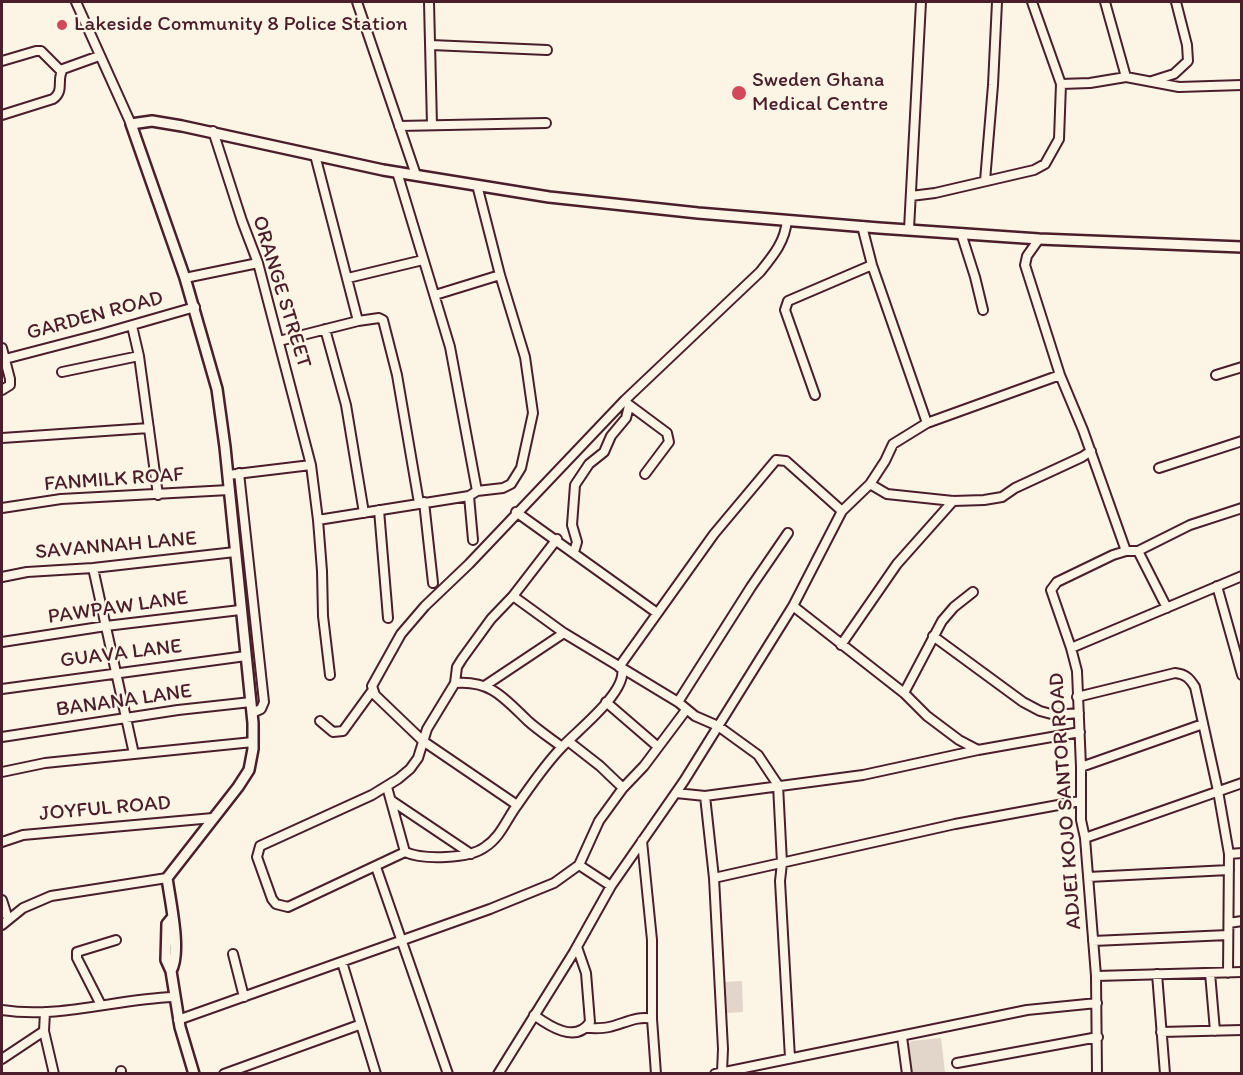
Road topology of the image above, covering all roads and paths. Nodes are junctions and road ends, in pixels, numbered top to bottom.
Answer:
1 (76, 2) edge
2 (357, 2) edge
3 (429, 2) edge
4 (921, 2) edge
5 (997, 2) edge
6 (1032, 2) edge
7 (1105, 2) edge
8 (1176, 2) edge
9 (431, 45) junction
10 (547, 50) dead end
11 (99, 56) junction
12 (2, 61) edge
13 (61, 71) junction
14 (1126, 77) junction
15 (1150, 82) junction
16 (1061, 84) junction
17 (1242, 85) edge
18 (2, 115) edge
19 (546, 123) dead end
20 (131, 124) junction
21 (432, 125) junction
22 (399, 126) junction
23 (213, 131) junction
24 (315, 155) junction
25 (398, 172) junction
26 (417, 175) junction
27 (985, 181) junction
28 (477, 185) junction
29 (911, 196) junction
30 (787, 220) junction
31 (862, 226) junction
32 (909, 229) junction
33 (960, 232) junction
34 (1040, 239) junction
35 (1242, 246) edge
36 (423, 260) junction
37 (258, 263) junction
38 (872, 264) junction
39 (500, 275) junction
40 (185, 278) junction
41 (348, 278) junction
42 (435, 295) junction
43 (195, 307) junction
44 (982, 310) dead end
45 (358, 321) junction
46 (132, 326) junction
47 (325, 329) junction
48 (279, 341) junction
49 (2, 348) edge
50 (139, 356) junction
51 (5, 359) junction
52 (1242, 368) edge
53 (62, 372) dead end
54 (1060, 375) junction
55 (1216, 375) dead end
56 (2, 390) edge
57 (815, 395) dead end
58 (627, 403) junction
59 (927, 423) junction
60 (149, 428) junction
61 (2, 438) edge
62 (1242, 441) edge
63 (1091, 451) junction
64 (310, 465) junction
65 (1160, 468) dead end
66 (239, 473) junction
67 (645, 474) dead end
68 (228, 475) junction
69 (870, 484) junction
70 (229, 490) junction
71 (477, 491) junction
72 (158, 495) junction
73 (469, 496) junction
74 (953, 501) junction
75 (422, 503) junction
76 (2, 508) edge
77 (1242, 508) edge
78 (379, 510) junction
79 (842, 511) junction
80 (516, 512) junction
81 (364, 513) junction
82 (318, 520) junction
83 (788, 533) dead end
84 (557, 539) junction
85 (473, 540) dead end
86 (1126, 551) junction
87 (1138, 551) junction
88 (235, 552) junction
89 (574, 552) junction
90 (93, 568) junction
91 (1242, 576) edge
92 (2, 577) edge
93 (433, 583) dead end
94 (1217, 586) junction
95 (973, 592) dead end
96 (513, 596) junction
97 (792, 606) junction
98 (1167, 608) junction
99 (240, 610) junction
100 (657, 613) junction
101 (388, 618) dead end
102 (106, 626) junction
103 (564, 633) junction
104 (933, 636) junction
105 (2, 642) edge
106 (841, 645) junction
107 (1071, 648) junction
108 (246, 656) junction
109 (621, 668) junction
110 (117, 674) junction
111 (330, 675) dead end
112 (1242, 675) edge
113 (455, 683) junction
114 (486, 685) junction
115 (2, 689) edge
116 (372, 691) junction
117 (904, 693) junction
118 (1077, 697) junction
119 (606, 702) junction
120 (678, 702) junction
121 (252, 708) junction
122 (686, 710) junction
123 (1079, 713) junction
124 (126, 717) junction
125 (320, 721) dead end
126 (1203, 724) junction
127 (718, 726) junction
128 (1080, 732) junction
129 (2, 737) edge
130 (423, 741) junction
131 (253, 742) junction
132 (565, 744) junction
133 (657, 746) junction
134 (978, 750) junction
135 (134, 754) junction
136 (1081, 767) junction
137 (2, 769) edge
138 (1242, 783) edge
139 (778, 785) junction
140 (387, 787) junction
141 (623, 788) junction
142 (1218, 791) junction
143 (676, 793) junction
144 (705, 796) junction
145 (392, 801) junction
146 (1080, 801) junction
147 (517, 805) junction
148 (213, 818) junction
149 (1085, 838) junction
150 (642, 841) junction
151 (2, 842) edge
152 (405, 852) junction
153 (1242, 853) edge
154 (471, 854) junction
155 (1229, 854) junction
156 (782, 863) junction
157 (579, 865) junction
158 (376, 867) junction
159 (1229, 870) junction
160 (1088, 877) junction
161 (167, 878) junction
162 (714, 878) junction
163 (611, 886) junction
164 (2, 900) edge
165 (1242, 921) edge
166 (5, 922) edge
167 (1229, 923) junction
168 (1228, 935) junction
169 (400, 939) junction
170 (116, 940) dead end
171 (1093, 941) junction
172 (577, 946) junction
173 (233, 954) dead end
174 (342, 962) junction
175 (1242, 972) edge
176 (1210, 973) junction
177 (1228, 973) junction
178 (1157, 974) junction
179 (1096, 976) junction
180 (173, 997) junction
181 (244, 997) junction
182 (1097, 1003) junction
183 (101, 1005) junction
184 (2, 1010) edge
185 (45, 1012) junction
186 (534, 1015) junction
187 (652, 1019) junction
188 (178, 1020) junction
189 (360, 1025) junction
190 (585, 1028) junction
191 (1215, 1030) junction
192 (1242, 1030) edge
193 (44, 1031) junction
194 (1161, 1032) junction
195 (902, 1036) junction
196 (1098, 1037) junction
197 (790, 1058) junction
198 (2, 1059) edge
199 (957, 1064) dead end
200 (718, 1073) edge
201 (54, 1074) edge
202 (194, 1074) edge
203 (224, 1074) edge
204 (376, 1074) edge
205 (448, 1074) edge
206 (498, 1074) edge
207 (656, 1074) edge
208 (908, 1074) edge
209 (1097, 1074) edge
210 (1165, 1074) edge

1 - 11 street
2 - 22 street
3 - 9 street
4 - 29 street
5 - 27 street
6 - 16 street
7 - 14 street
8 - 15 street
9 - 10 street
9 - 21 street
11 - 13 street
11 - 20 street
12 - 13 street
13 - 18 street
14 - 15 street
14 - 16 street
15 - 17 street
16 - 27 street
19 - 21 street
20 - 23 street
20 - 40 street
21 - 22 street
22 - 26 street
23 - 24 street
23 - 37 street, ORANGE STREET
24 - 25 street
24 - 41 street
25 - 26 street
25 - 36 street
26 - 28 street
27 - 29 street
28 - 30 street
28 - 39 street
29 - 32 street
30 - 31 street
30 - 58 street
31 - 32 street
31 - 38 street
32 - 33 street
33 - 34 street
33 - 44 street
34 - 35 street
34 - 54 street
36 - 41 street
36 - 42 street
37 - 40 street
37 - 48 street, ORANGE STREET
38 - 57 street
38 - 59 street
39 - 42 street
39 - 71 street
40 - 43 street
41 - 45 street
42 - 71 street
43 - 46 street, GARDEN ROAD
43 - 68 street
45 - 47 street
45 - 75 street
46 - 50 street
46 - 51 street, GARDEN ROAD
47 - 48 street
47 - 81 street
48 - 64 street, ORANGE STREET
49 - 51 street
50 - 53 street
50 - 60 street
51 - 56 street
52 - 55 street
54 - 59 street
54 - 63 street
58 - 67 street
58 - 80 street
58 - 89 street
59 - 69 street
60 - 61 street
60 - 72 street
62 - 65 street
63 - 74 street
63 - 86 street
64 - 66 street
64 - 82 street, ORANGE STREET
66 - 68 street
66 - 121 street
68 - 70 street
69 - 74 street
69 - 79 street
70 - 72 street, FANMILK ROAF
70 - 88 street
71 - 73 street
72 - 76 street, FANMILK ROAF
73 - 75 street
73 - 85 street
74 - 106 street
75 - 78 street
75 - 93 street
77 - 87 street
78 - 81 street
78 - 101 street
79 - 97 street
79 - 100 street
80 - 84 street
80 - 116 street
81 - 82 street
82 - 111 street, ORANGE STREET
83 - 120 street
84 - 89 street
84 - 96 street
86 - 87 street
86 - 107 street, ADJEI KOJO SANTOR ROAD
87 - 98 street
88 - 90 street, SAVANNAH LANE
88 - 99 street
89 - 100 street
90 - 92 street, SAVANNAH LANE
90 - 102 street
91 - 94 street
94 - 98 street
94 - 112 street
95 - 104 street
96 - 103 street
96 - 113 street
97 - 106 street
97 - 127 street
98 - 107 street
99 - 102 street, PAWPAW LANE
99 - 108 street
100 - 109 street
102 - 105 street, PAWPAW LANE
102 - 110 street
103 - 109 street
103 - 114 street
104 - 117 street
104 - 123 street
106 - 117 street
107 - 118 street, ADJEI KOJO SANTOR ROAD
108 - 110 street, GUAVA LANE
108 - 121 street
109 - 119 street
109 - 120 street
110 - 115 street, GUAVA LANE
110 - 124 street
113 - 114 street
113 - 130 street
114 - 132 street
116 - 125 street
116 - 130 street
117 - 134 street
118 - 123 street, ADJEI KOJO SANTOR ROAD
118 - 126 street
119 - 132 street
119 - 133 street
120 - 122 street
121 - 124 street, BANANA LANE
121 - 131 street
122 - 127 street
122 - 133 street
123 - 128 street, ADJEI KOJO SANTOR ROAD
124 - 129 street, BANANA LANE
124 - 135 street
126 - 136 street
126 - 142 street
127 - 139 street
127 - 143 street
128 - 134 street
128 - 136 street, ADJEI KOJO SANTOR ROAD
130 - 140 street
130 - 147 street
131 - 135 street
131 - 148 street
132 - 141 street
132 - 147 street
133 - 141 street
134 - 139 street
135 - 137 street
136 - 146 street, ADJEI KOJO SANTOR ROAD
138 - 142 street
139 - 144 street
139 - 156 street
140 - 145 street
140 - 158 street
141 - 157 street
142 - 149 street
142 - 155 street
143 - 144 street
143 - 150 street
144 - 162 street
145 - 152 street
145 - 154 street
146 - 149 street, ADJEI KOJO SANTOR ROAD
146 - 156 street
147 - 154 street
148 - 151 street, JOYFUL ROAD
148 - 161 street
149 - 160 street, ADJEI KOJO SANTOR ROAD
150 - 163 street
150 - 187 street
152 - 154 street
152 - 158 street
153 - 155 street
155 - 159 street
156 - 162 street
156 - 197 street
157 - 163 street
157 - 169 street
158 - 169 street
159 - 160 street
159 - 167 street
160 - 171 street, ADJEI KOJO SANTOR ROAD
161 - 166 street
161 - 180 street
162 - 200 street
163 - 172 street
164 - 166 street
165 - 167 street
167 - 168 street
168 - 171 street
168 - 177 street
169 - 174 street
169 - 205 street
170 - 183 street
171 - 179 street, ADJEI KOJO SANTOR ROAD
172 - 186 street
172 - 190 street
173 - 181 street
174 - 181 street
174 - 189 street
175 - 177 street
176 - 177 street
176 - 178 street
176 - 191 street
178 - 179 street
178 - 194 street
179 - 182 street, ADJEI KOJO SANTOR ROAD
180 - 183 street
180 - 188 street
181 - 188 street
182 - 195 street
182 - 196 street, ADJEI KOJO SANTOR ROAD
183 - 185 street
184 - 185 street
185 - 193 street
186 - 190 street
186 - 206 street
187 - 190 street
187 - 207 street
188 - 202 street
189 - 203 street
189 - 204 street
191 - 192 street
191 - 194 street
193 - 198 street
193 - 201 street
194 - 210 street
195 - 197 street
195 - 208 street
196 - 199 street
196 - 209 street, ADJEI KOJO SANTOR ROAD
197 - 200 street

